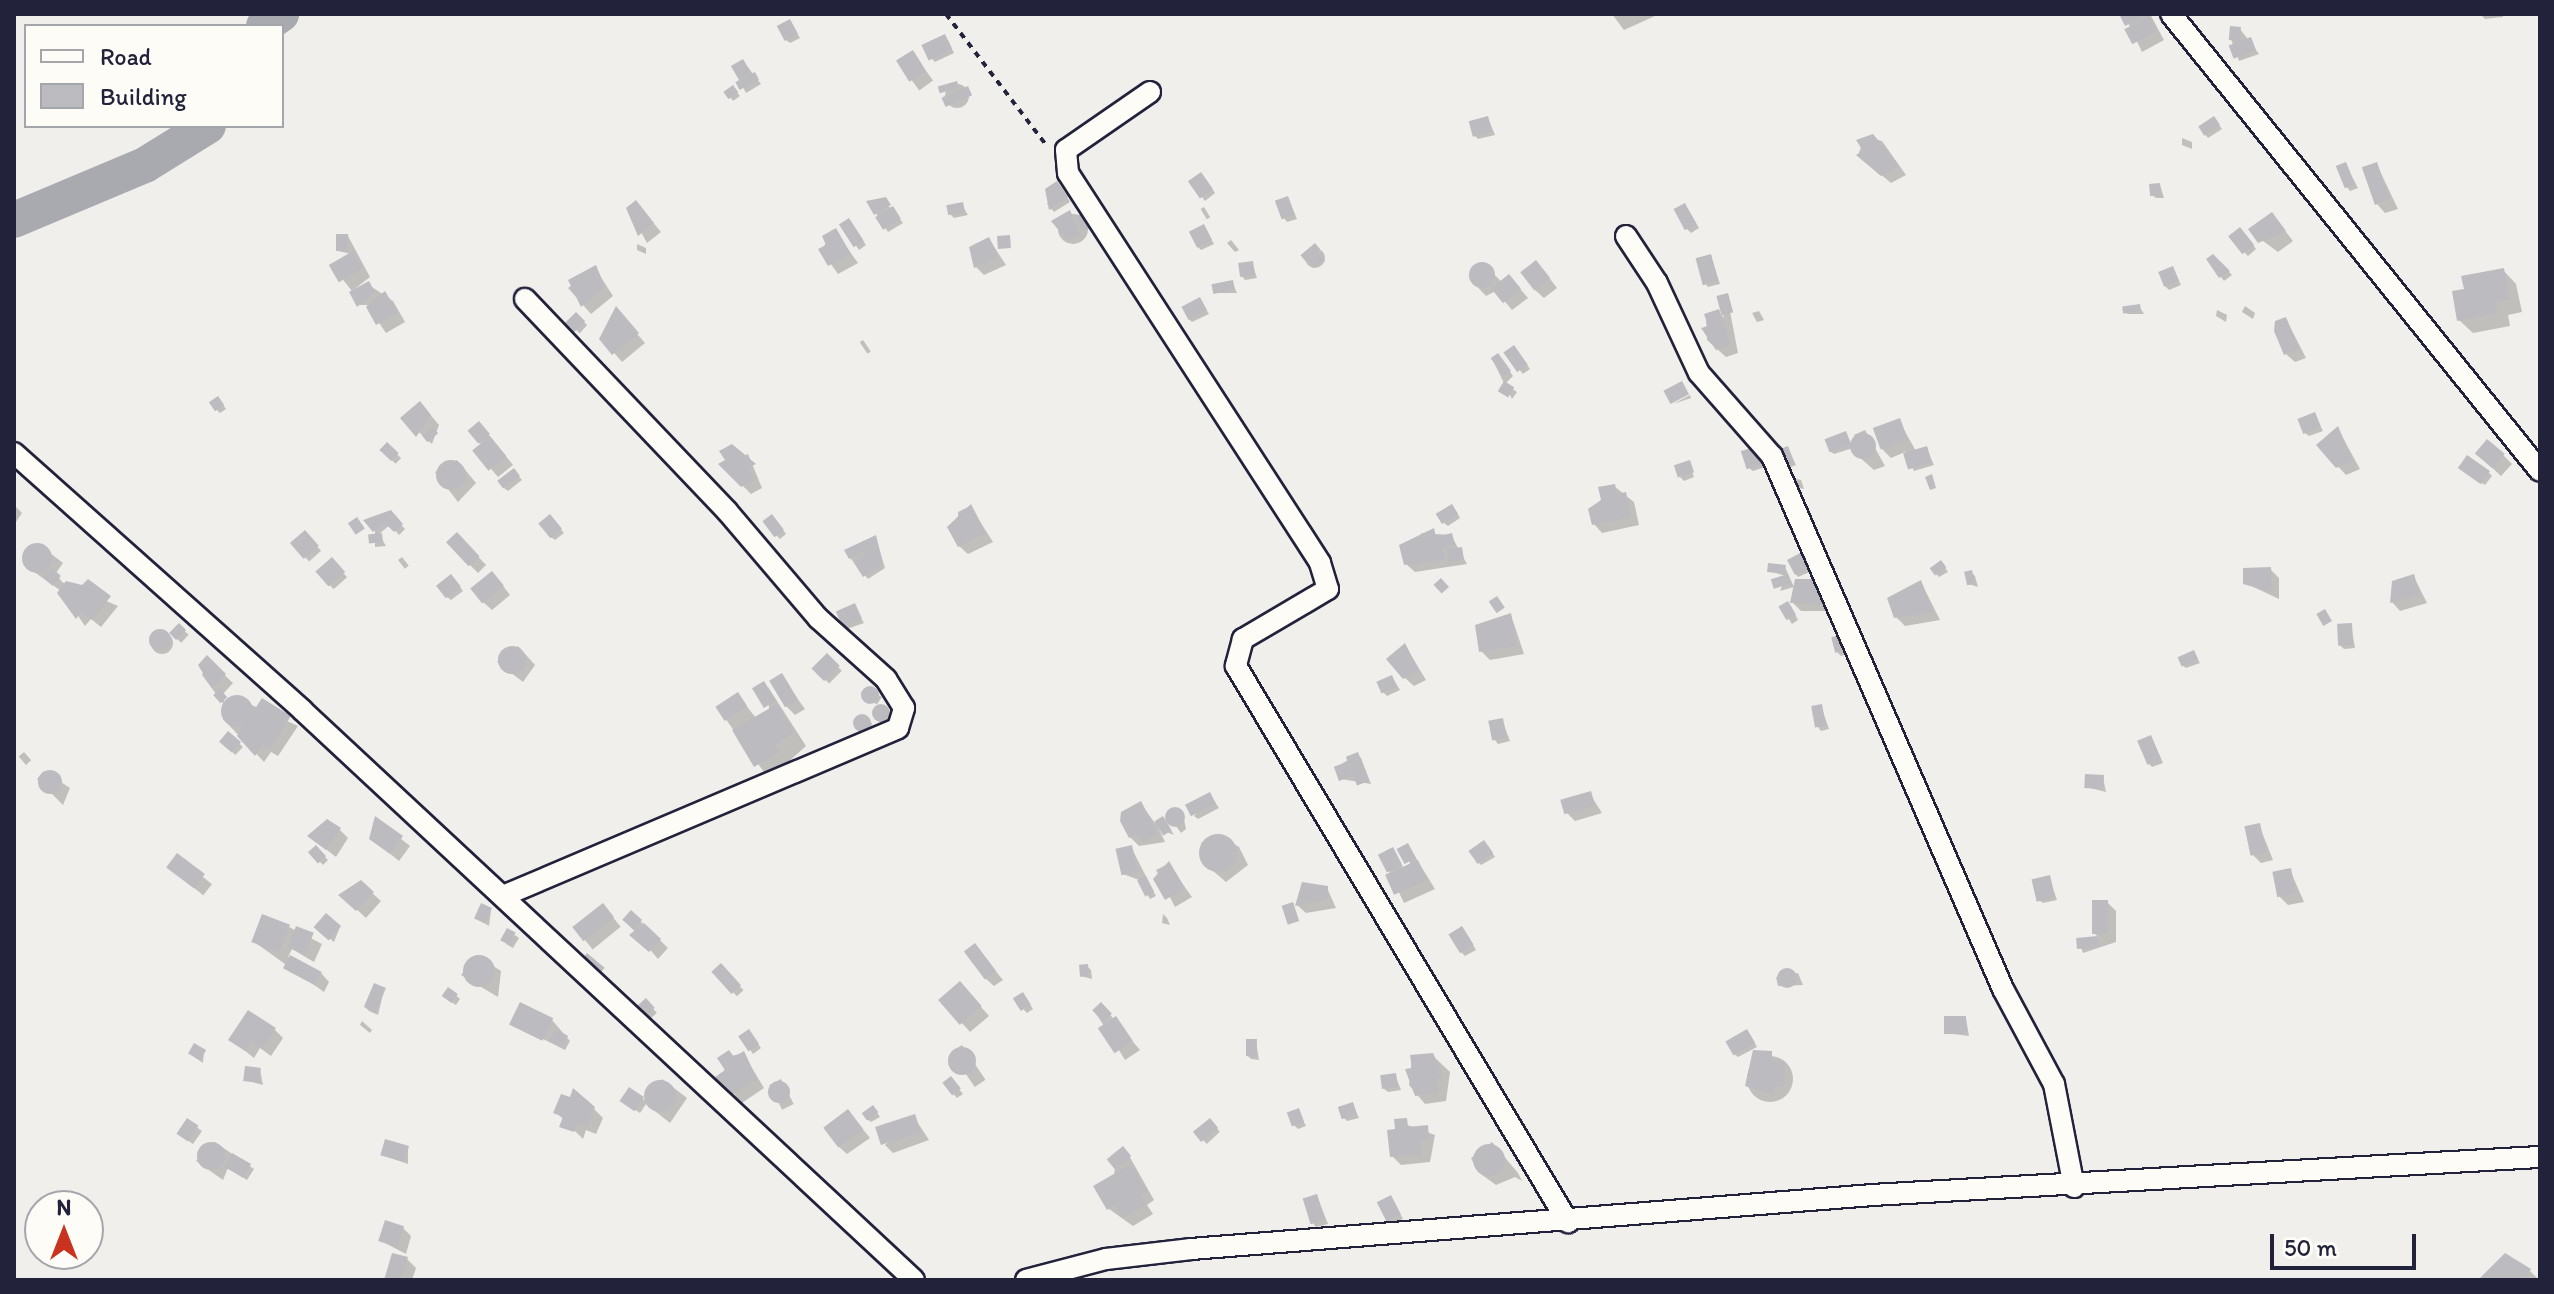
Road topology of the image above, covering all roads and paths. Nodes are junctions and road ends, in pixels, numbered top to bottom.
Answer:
1 (946, 14) edge
2 (2171, 14) edge
3 (1150, 92) dead end
4 (1068, 173) junction
5 (1626, 236) dead end
6 (525, 299) dead end
7 (14, 453) edge
8 (2540, 471) edge
9 (503, 896) junction
10 (2540, 1157) edge
11 (2074, 1187) junction
12 (1568, 1222) junction
13 (914, 1280) edge
14 (1026, 1280) edge

1 - 4 path
2 - 8 street
3 - 4 street
4 - 12 street
5 - 11 street
6 - 9 street
7 - 9 street
9 - 13 street
10 - 11 street
11 - 12 street
12 - 14 street

